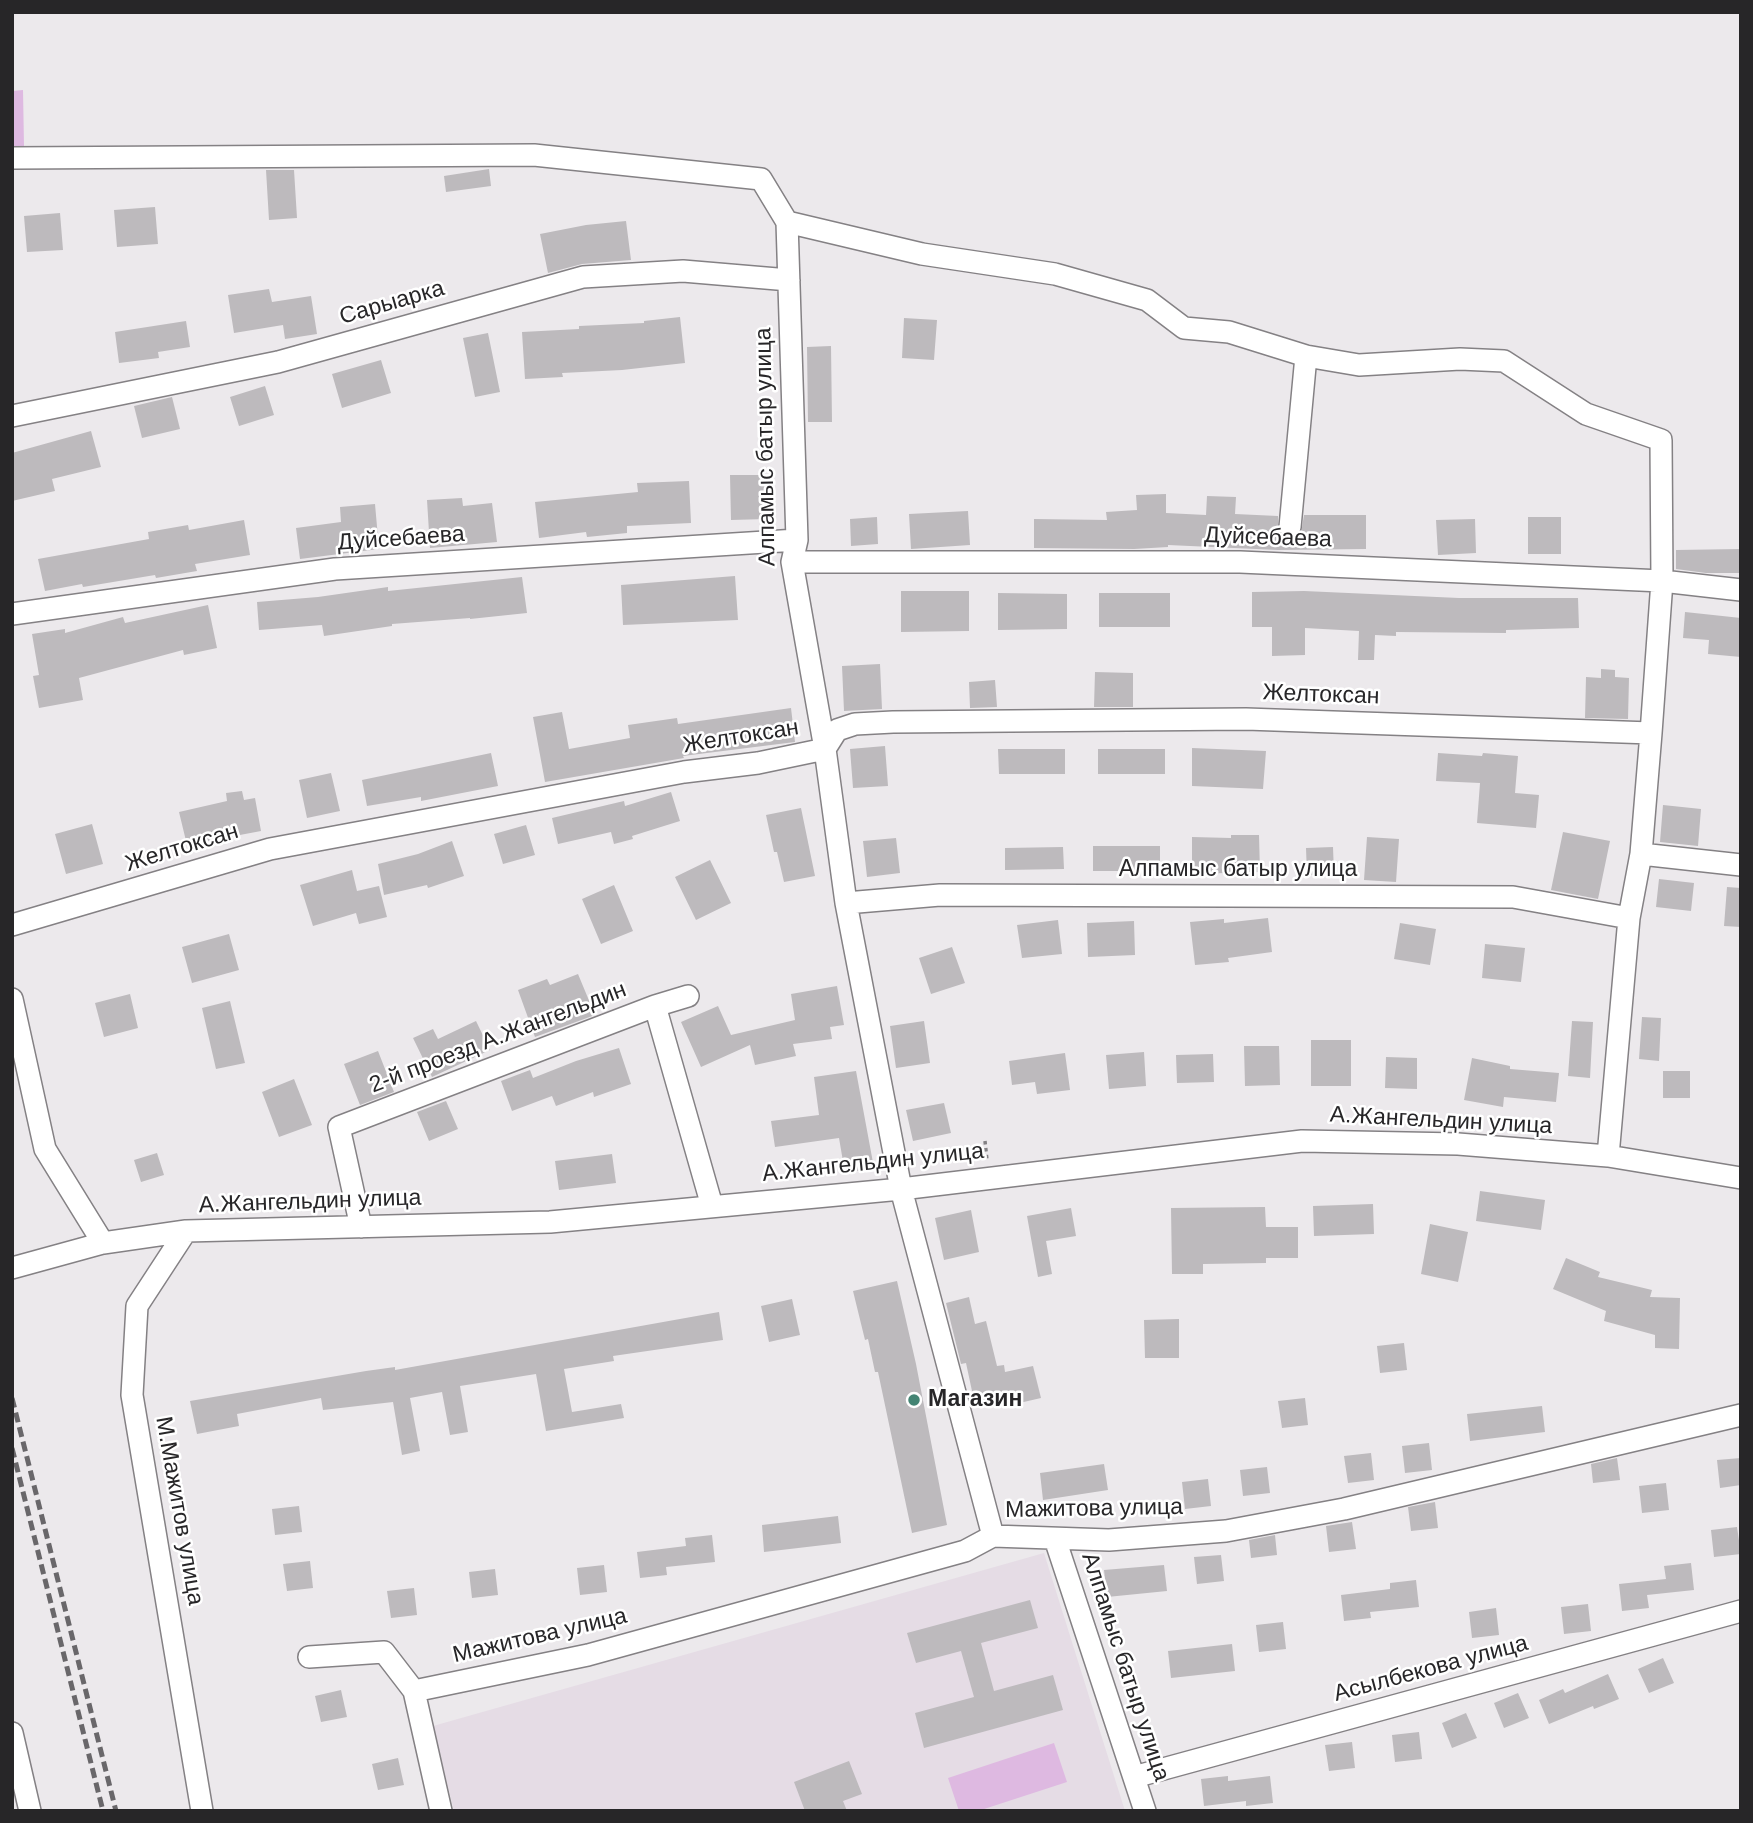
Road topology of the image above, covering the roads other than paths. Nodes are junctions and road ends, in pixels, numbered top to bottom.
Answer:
1 (12, 158) edge
2 (787, 222) junction
3 (789, 280) junction
4 (1306, 356) junction
5 (12, 416) edge
6 (1290, 527) dead end
7 (797, 540) junction
8 (792, 562) junction
9 (1662, 581) junction
10 (1741, 590) edge
11 (12, 614) edge
12 (1651, 733) junction
13 (825, 749) junction
14 (1641, 854) junction
15 (1741, 865) edge
16 (846, 903) junction
17 (1629, 918) junction
18 (12, 925) edge
19 (688, 996) dead end
20 (12, 999) edge
21 (655, 1006) junction
22 (1608, 1156) junction
23 (1741, 1178) edge
24 (901, 1189) junction
25 (712, 1206) junction
26 (361, 1227) junction
27 (186, 1231) junction
28 (103, 1243) junction
29 (12, 1268) edge
30 (1741, 1415) edge
31 (993, 1536) junction
32 (1055, 1539) junction
33 (1741, 1611) edge
34 (309, 1657) dead end
35 (414, 1691) junction
36 (12, 1733) edge
37 (1134, 1777) junction
38 (30, 1811) edge
39 (202, 1811) edge
40 (441, 1811) edge
41 (1145, 1811) edge

1 - 2 street
2 - 3 street, Алпамыс батыр улица
2 - 4 street
3 - 5 street, Сарыарка
3 - 7 street, Алпамыс батыр улица
4 - 6 street
4 - 9 street
7 - 8 street, Алпамыс батыр улица
7 - 11 street, Дуйсебаева
8 - 9 street, Дуйсебаева
8 - 13 street, Алпамыс батыр улица
9 - 10 street, Дуйсебаева
9 - 12 street
12 - 13 street, Желтоксан
12 - 14 street
13 - 16 street, Алпамыс батыр улица
13 - 18 street, Желтоксан
14 - 15 street
14 - 17 street
16 - 17 street, Алпамыс батыр улица
16 - 24 street, Алпамыс батыр улица
17 - 22 street
19 - 21 street
20 - 28 street
21 - 25 street, 2-й проезд А.Жангельдин
21 - 26 street, 2-й проезд А.Жангельдин
22 - 23 street, А.Жангельдин улица
22 - 24 street, А.Жангельдин улица
24 - 25 street, А.Жангельдин улица
24 - 31 street, Алпамыс батыр улица
25 - 26 street, А.Жангельдин улица
26 - 27 street, А.Жангельдин улица
27 - 28 street, А.Жангельдин улица
27 - 39 street, М.Мажитов улица
28 - 29 street, А.Жангельдин улица
30 - 32 street, Мажитова улица
31 - 32 street, Мажитова улица
31 - 35 street, Мажитова улица
32 - 37 street, Алпамыс батыр улица
33 - 37 street, Асылбекова улица
34 - 35 street
35 - 40 street
36 - 38 street
37 - 41 street, Алпамыс батыр улица

